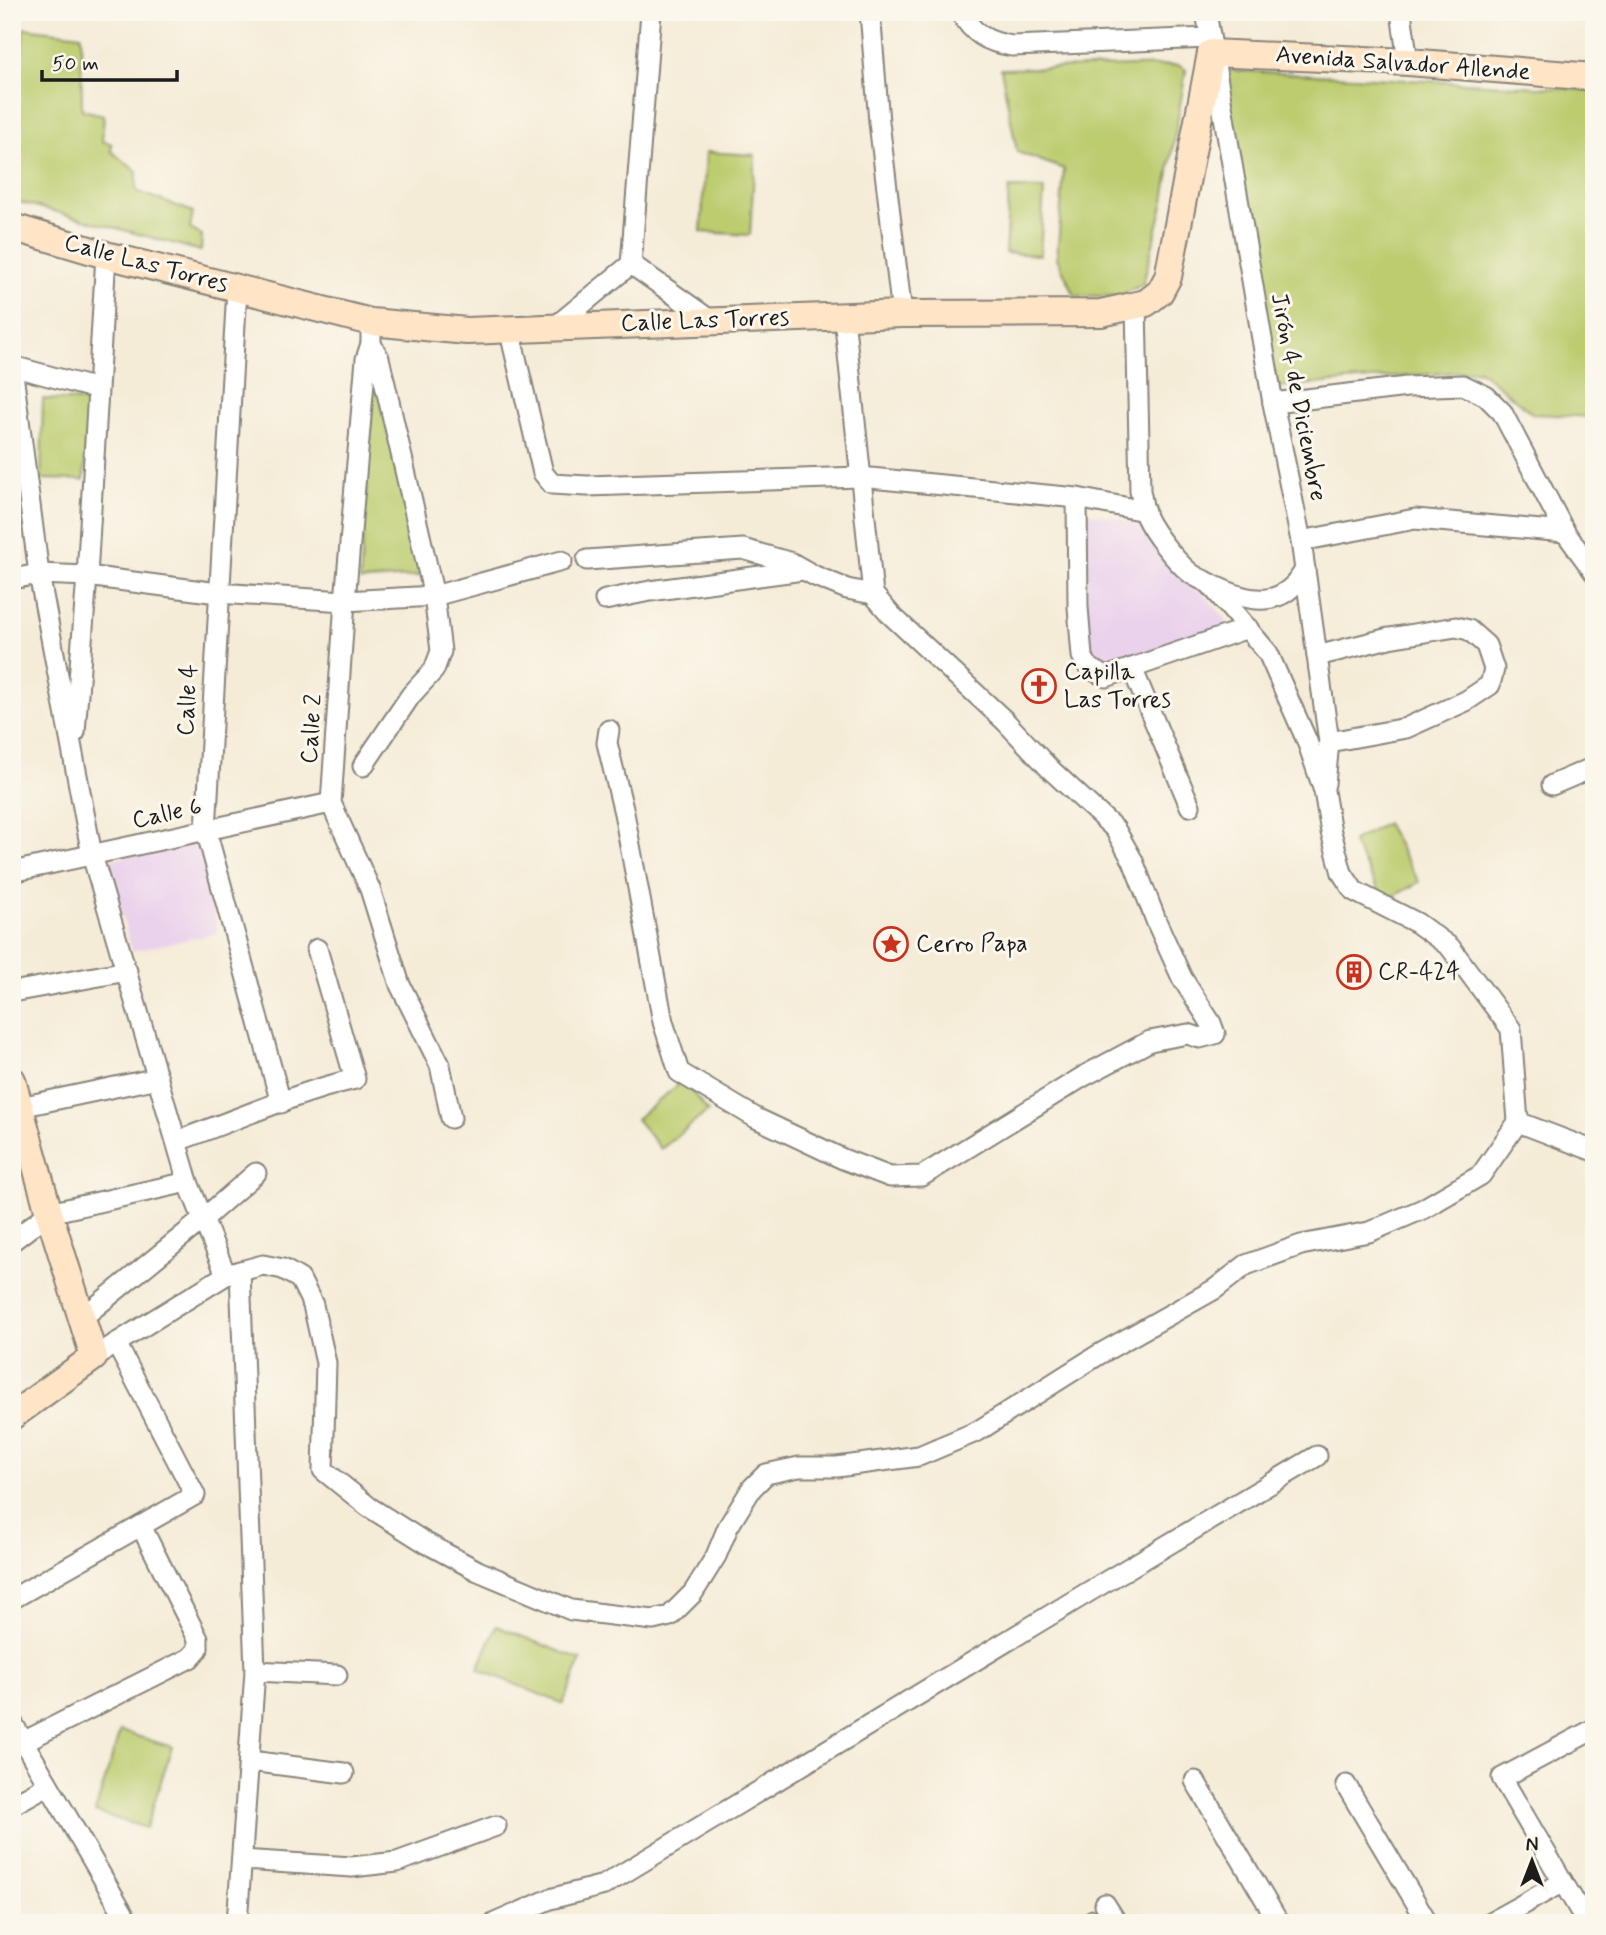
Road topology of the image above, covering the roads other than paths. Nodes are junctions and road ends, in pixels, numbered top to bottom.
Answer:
1 (651, 12) edge
2 (870, 12) edge
3 (960, 12) edge
4 (1206, 12) edge
5 (1401, 12) edge
6 (1210, 45) junction
7 (1408, 62) junction
8 (1594, 77) edge
9 (12, 227) edge
10 (106, 255) junction
11 (631, 264) junction
12 (237, 289) junction
13 (1136, 305) junction
14 (902, 314) junction
15 (844, 316) junction
16 (710, 320) junction
17 (557, 326) junction
18 (509, 328) junction
19 (371, 333) junction
20 (12, 366) edge
21 (97, 389) junction
22 (1273, 403) junction
23 (860, 477) junction
24 (1077, 498) junction
25 (1145, 511) junction
26 (1565, 532) junction
27 (1301, 541) junction
28 (587, 560) dead end
29 (562, 561) dead end
30 (1305, 569) junction
31 (803, 570) junction
32 (1594, 572) edge
33 (39, 574) junction
34 (87, 576) junction
35 (12, 579) edge
36 (1209, 583) junction
37 (218, 593) junction
38 (873, 594) junction
39 (434, 596) junction
40 (605, 600) dead end
41 (345, 601) junction
42 (1248, 628) junction
43 (1317, 656) junction
44 (1132, 668) junction
45 (609, 730) dead end
46 (1329, 742) junction
47 (74, 758) junction
48 (363, 766) dead end
49 (1594, 767) edge
50 (1552, 785) dead end
51 (1324, 791) junction
52 (331, 803) junction
53 (1190, 806) dead end
54 (206, 830) junction
55 (92, 855) junction
56 (12, 872) edge
57 (317, 949) dead end
58 (127, 971) junction
59 (12, 992) edge
60 (158, 1078) junction
61 (12, 1080) edge
62 (281, 1103) junction
63 (20, 1107) junction
64 (451, 1118) dead end
65 (1518, 1122) junction
66 (177, 1141) junction
67 (1594, 1151) edge
68 (256, 1173) dead end
69 (188, 1182) junction
70 (49, 1213) junction
71 (202, 1220) junction
72 (12, 1241) edge
73 (233, 1273) junction
74 (82, 1318) junction
75 (105, 1350) junction
76 (12, 1416) edge
77 (1317, 1456) dead end
78 (141, 1526) junction
79 (12, 1599) edge
80 (255, 1671) junction
81 (337, 1675) dead end
82 (12, 1722) edge
83 (1594, 1728) edge
84 (23, 1742) junction
85 (250, 1761) junction
86 (344, 1773) dead end
87 (1195, 1782) dead end
88 (48, 1785) junction
89 (1346, 1785) dead end
90 (12, 1805) edge
91 (496, 1826) dead end
92 (242, 1860) junction
93 (1563, 1882) junction
94 (1105, 1904) dead end
95 (129, 1923) edge
96 (237, 1923) edge
97 (495, 1923) edge
98 (1117, 1923) edge
99 (1279, 1923) edge
100 (1428, 1923) edge
101 (1489, 1923) edge
102 (1587, 1923) edge

1 - 11 street
2 - 14 street
3 - 6 street
4 - 6 street, Jirón 4 de Diciembre
5 - 7 street
6 - 7 street, Avenida Salvador Allende
6 - 13 street, Calle Las Torres
6 - 22 street, Jirón 4 de Diciembre
7 - 8 street, Avenida Salvador Allende
9 - 10 street, Calle Las Torres
10 - 12 street, Calle Las Torres
10 - 21 street
11 - 16 street
11 - 17 street
12 - 19 street, Calle Las Torres
12 - 37 street, Calle 4
13 - 14 street, Calle Las Torres
13 - 25 street
14 - 15 street, Calle Las Torres
15 - 16 street, Calle Las Torres
15 - 23 street
16 - 17 street, Calle Las Torres
17 - 18 street, Calle Las Torres
18 - 19 street, Calle Las Torres
18 - 23 street
19 - 39 street
19 - 41 street, Calle 2
20 - 21 street
20 - 33 street
21 - 34 street
22 - 26 street
22 - 27 street, Jirón 4 de Diciembre
23 - 24 street
23 - 38 street
24 - 25 street
24 - 44 street
25 - 36 street
26 - 27 street
26 - 32 street
27 - 30 street, Jirón 4 de Diciembre
28 - 31 street
29 - 39 street
30 - 36 street
30 - 43 street, Jirón 4 de Diciembre
31 - 38 street
31 - 40 street
33 - 34 street
33 - 35 street
33 - 47 street
34 - 37 street
34 - 47 street
36 - 42 street
37 - 41 street
37 - 54 street, Calle 4
38 - 45 street
39 - 41 street
39 - 48 street
41 - 52 street, Calle 2
42 - 44 street
42 - 51 street
43 - 46 street, Jirón 4 de Diciembre
43 - 46 street
44 - 53 street
46 - 51 street, Jirón 4 de Diciembre
47 - 55 street
49 - 50 street
51 - 65 street
52 - 54 street, Calle 6
52 - 64 street, Calle 2
54 - 55 street, Calle 6
54 - 62 street, Calle 4
55 - 56 street, Calle 6
55 - 58 street
57 - 62 street
58 - 59 street
58 - 60 street
60 - 63 street
60 - 66 street
61 - 63 street
62 - 66 street
63 - 70 street
65 - 67 street
65 - 73 street
66 - 69 street
68 - 71 street
69 - 70 street
69 - 71 street
70 - 72 street
70 - 74 street
71 - 73 street
71 - 74 street
73 - 75 street
73 - 80 street
74 - 75 street
75 - 76 street
75 - 78 street
77 - 97 street
78 - 79 street
78 - 84 street
80 - 81 street
80 - 85 street
82 - 84 street
83 - 93 street
84 - 88 street
85 - 86 street
85 - 92 street
87 - 99 street
88 - 90 street
88 - 95 street
89 - 100 street
91 - 92 street
92 - 96 street
93 - 101 street
93 - 102 street
94 - 98 street

